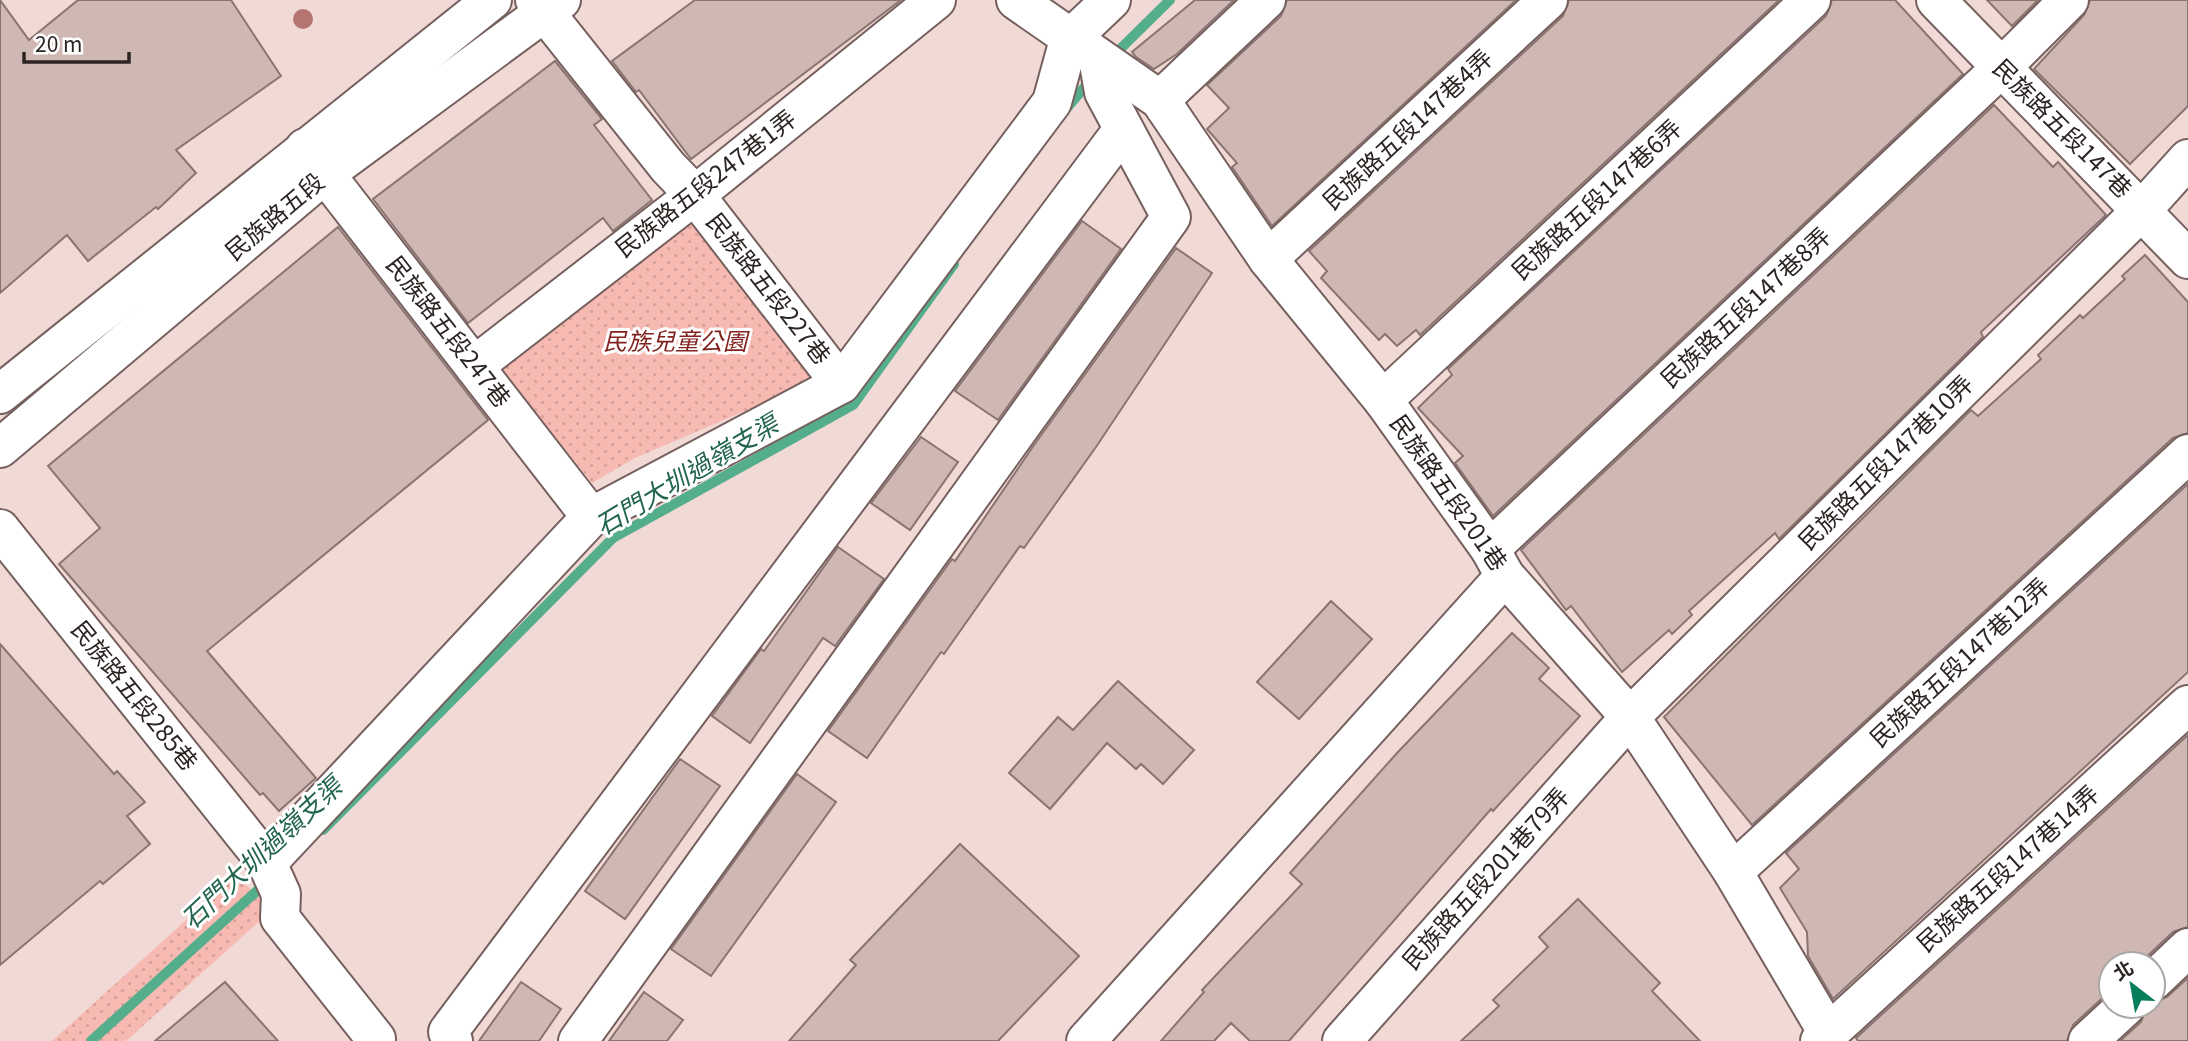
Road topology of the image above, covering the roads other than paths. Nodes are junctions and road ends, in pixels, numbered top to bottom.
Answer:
1 (492, 0) edge
2 (936, 0) edge
3 (1016, 0) edge
4 (1111, 0) edge
5 (1266, 0) edge
6 (1548, 0) edge
7 (1811, 0) edge
8 (1936, 0) edge
9 (2069, 0) edge
10 (547, 4) edge
11 (1084, 49) junction
12 (2001, 68) junction
13 (1160, 100) junction
14 (1122, 131) junction
15 (2188, 159) edge
16 (316, 161) junction
17 (695, 195) junction
18 (2142, 210) junction
19 (1268, 259) junction
20 (2188, 259) edge
21 (474, 366) junction
22 (841, 384) junction
23 (0, 394) edge
24 (1382, 400) junction
25 (0, 448) edge
26 (2188, 454) edge
27 (591, 517) junction
28 (0, 529) edge
29 (1498, 562) junction
30 (2188, 705) edge
31 (1630, 717) junction
32 (267, 863) junction
33 (1733, 872) junction
34 (2188, 948) edge
35 (2167, 968) edge
36 (2111, 1020) edge
37 (1824, 1037) edge
38 (374, 1041) edge
39 (453, 1041) edge
40 (578, 1041) edge
41 (1086, 1041) edge
42 (1342, 1041) edge
43 (2088, 1041) edge

1 - 16 main road, 民族路五段
2 - 17 main road, 民族路五段247巷1弄
3 - 11 main road, 民族路五段201巷
4 - 11 main road
5 - 13 main road
6 - 19 main road, 民族路五段147巷4弄
7 - 24 main road, 民族路五段147巷6弄
8 - 12 main road, 民族路五段147巷
9 - 12 main road, 民族路五段147巷8弄
10 - 16 main road, 民族路五段
10 - 17 main road, 民族路五段227巷
11 - 13 main road, 民族路五段201巷
11 - 14 main road
11 - 22 main road
12 - 18 main road, 民族路五段147巷
12 - 29 main road, 民族路五段147巷8弄
13 - 19 main road, 民族路五段201巷
14 - 39 main road
14 - 40 main road
15 - 18 main road, 民族路五段147巷10弄
16 - 21 main road, 民族路五段247巷
16 - 23 main road, 民族路五段
16 - 25 main road, 民族路五段
17 - 21 main road, 民族路五段247巷1弄
17 - 22 main road, 民族路五段227巷
18 - 20 main road, 民族路五段147巷
18 - 31 main road, 民族路五段147巷10弄
19 - 24 main road, 民族路五段201巷
21 - 27 main road, 民族路五段247巷
22 - 27 main road
24 - 29 main road, 民族路五段201巷
26 - 33 main road, 民族路五段147巷12弄
27 - 32 main road
28 - 32 main road, 民族路五段285巷
29 - 31 main road, 民族路五段201巷
29 - 41 main road, 民族路五段147巷8弄
30 - 37 main road, 民族路五段147巷14弄
31 - 33 main road, 民族路五段201巷
31 - 42 main road, 民族路五段201巷79弄
32 - 38 main road, 民族路五段285巷
33 - 37 main road, 民族路五段201巷
34 - 35 main road
36 - 43 main road

